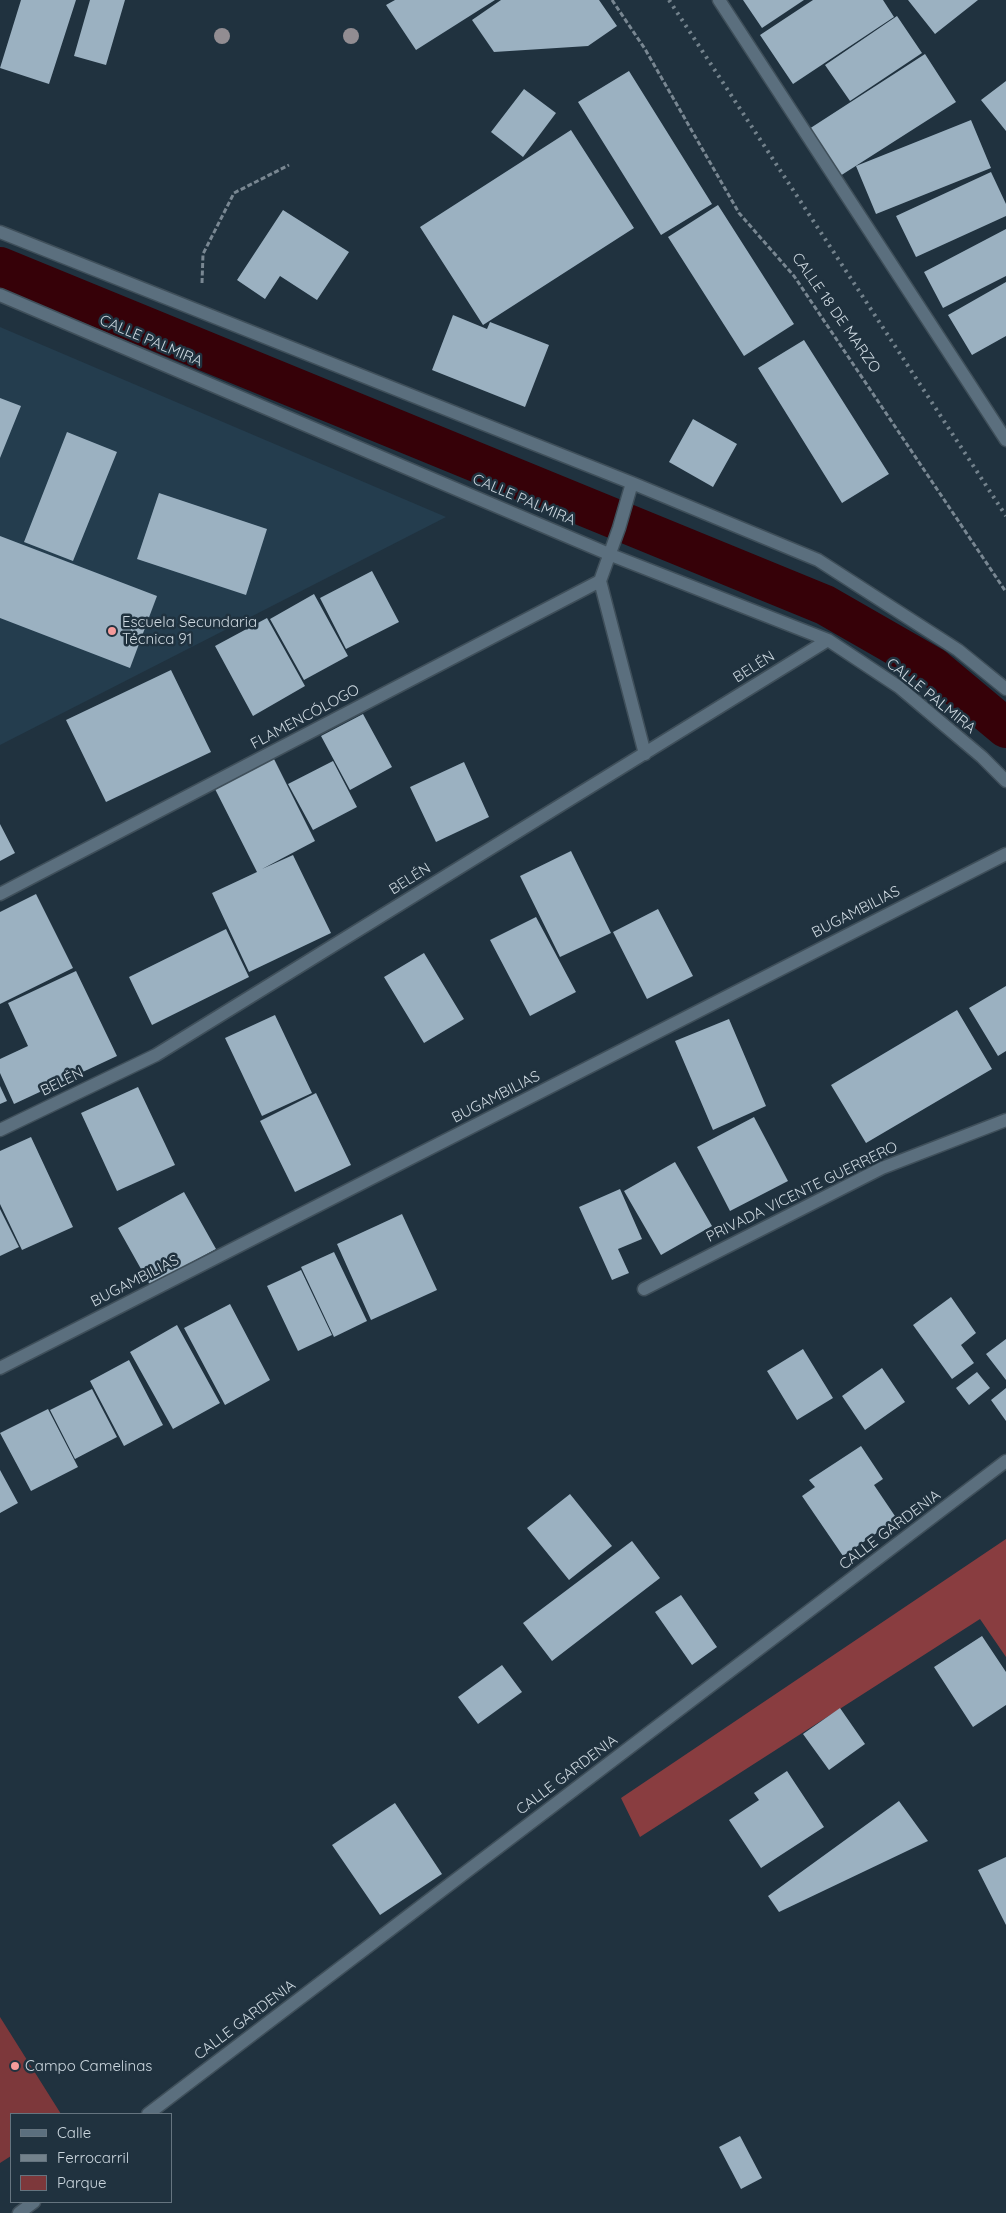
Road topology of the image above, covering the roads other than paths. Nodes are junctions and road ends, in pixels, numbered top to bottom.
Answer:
1 (719, 0) edge
2 (0, 232) edge
3 (0, 295) edge
4 (1006, 440) edge
5 (632, 483) junction
6 (611, 555) junction
7 (600, 581) junction
8 (828, 640) junction
9 (1006, 689) edge
10 (644, 754) junction
11 (1006, 781) edge
12 (1006, 854) edge
13 (0, 894) edge
14 (1006, 1120) edge
15 (0, 1130) edge
16 (644, 1289) dead end
17 (0, 1368) edge
18 (1006, 1462) edge
19 (149, 2113) edge
20 (33, 2203) edge
21 (19, 2213) edge

1 - 4 street
2 - 5 street
3 - 6 street, CALLE PALMIRA
5 - 6 street
5 - 9 street
6 - 7 street
6 - 8 street, CALLE PALMIRA
7 - 10 street
7 - 13 street, FLAMENCÓLOGO
8 - 10 street, BELÉN
8 - 11 street, CALLE PALMIRA
10 - 15 street, BELÉN
12 - 17 street, BUGAMBILIAS
14 - 16 street, PRIVADA VICENTE GUERRERO
18 - 19 street, CALLE GARDENIA
20 - 21 street

